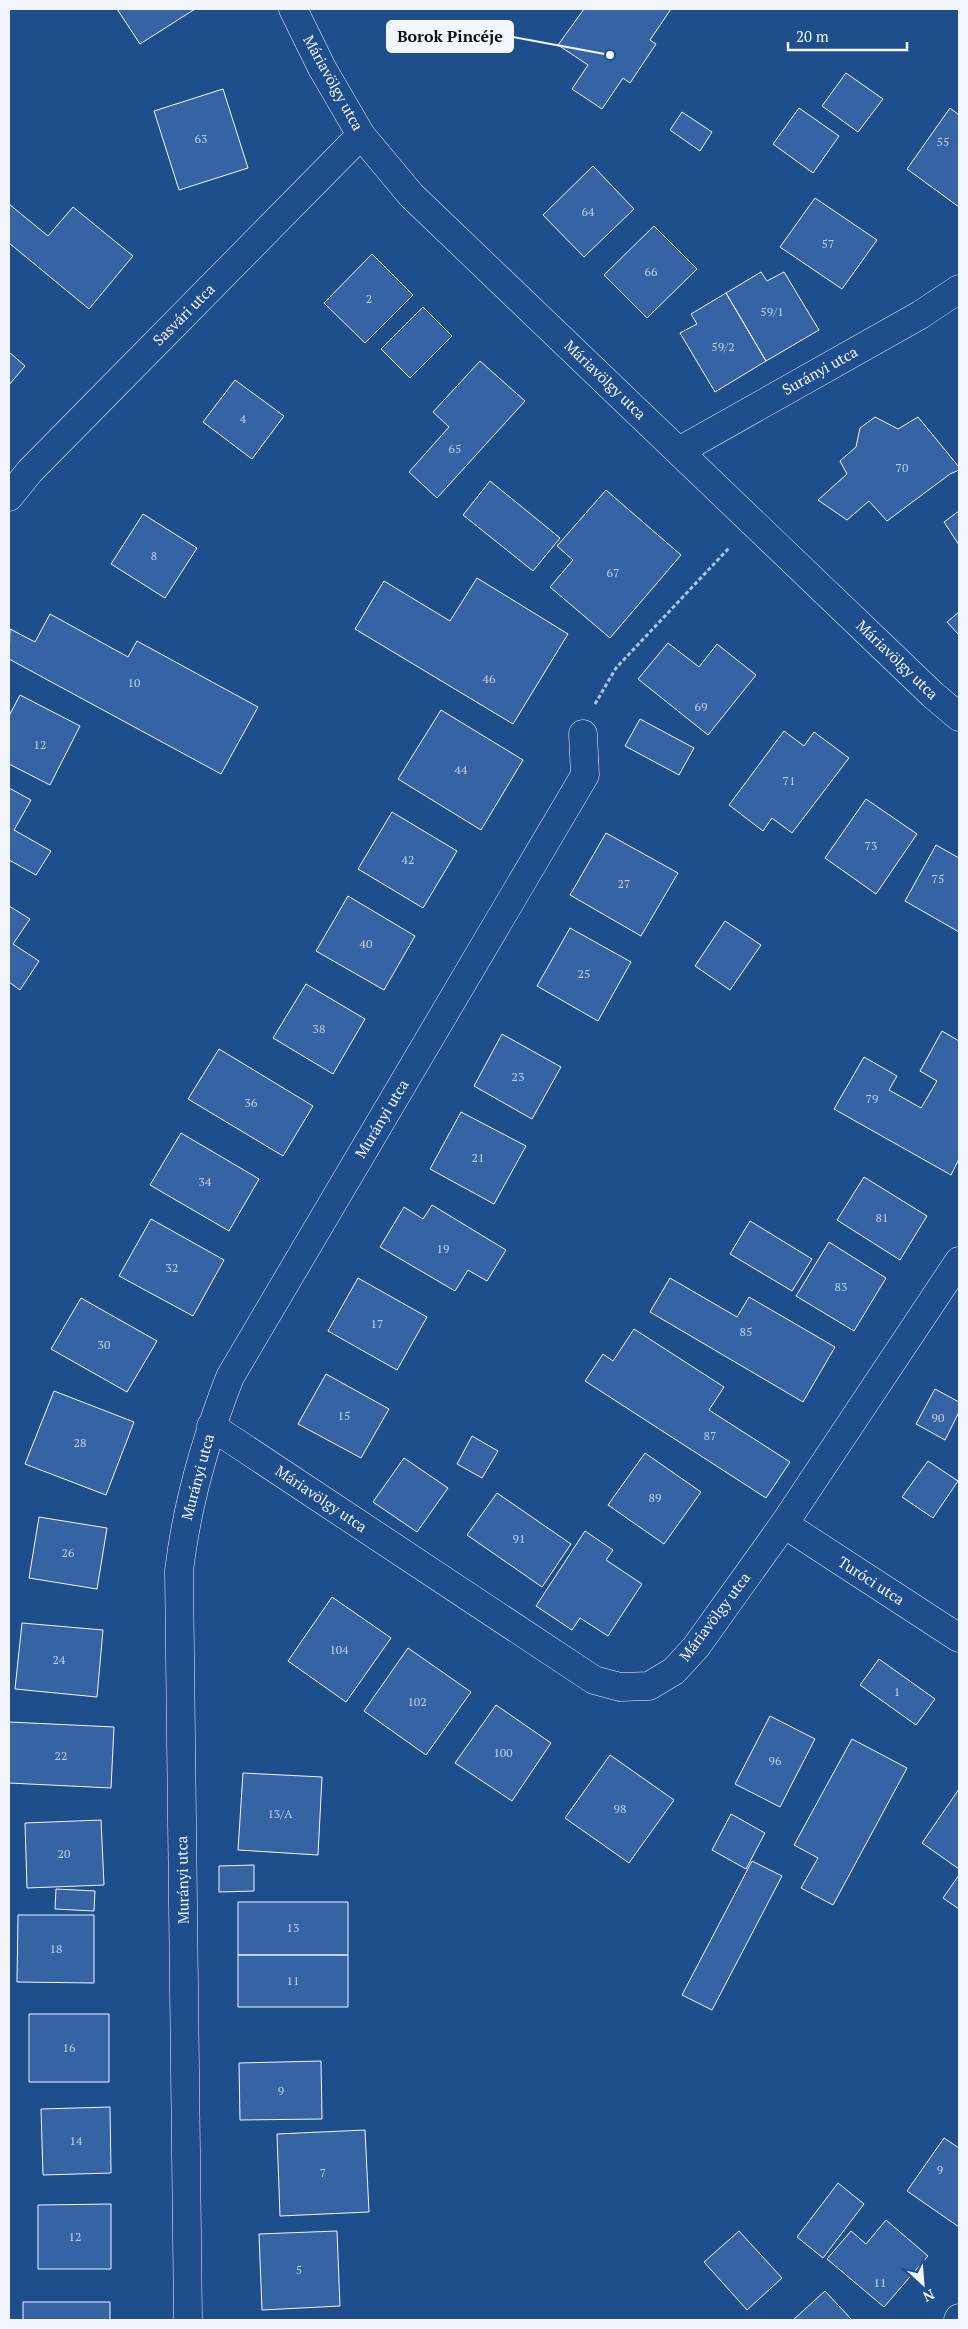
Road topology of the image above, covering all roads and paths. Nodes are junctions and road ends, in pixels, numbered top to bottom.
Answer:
1 (293, 9) edge
2 (361, 135) junction
3 (959, 289) edge
4 (679, 451) junction
5 (9, 497) edge
6 (754, 523) junction
7 (959, 717) edge
8 (583, 734) joint
9 (959, 1261) edge
10 (211, 1426) junction
11 (784, 1524) junction
12 (959, 1638) edge
13 (188, 2320) edge

1 - 2 street, Máriavölgy utca
2 - 4 street, Máriavölgy utca
2 - 5 street, Sasvári utca
3 - 4 street, Surányi utca
4 - 6 street, Máriavölgy utca
6 - 7 street, Máriavölgy utca
6 - 8 path
8 - 10 street, Murányi utca
9 - 11 street, Máriavölgy utca
10 - 11 street, Máriavölgy utca
10 - 13 street, Murányi utca
11 - 12 street, Turóci utca

